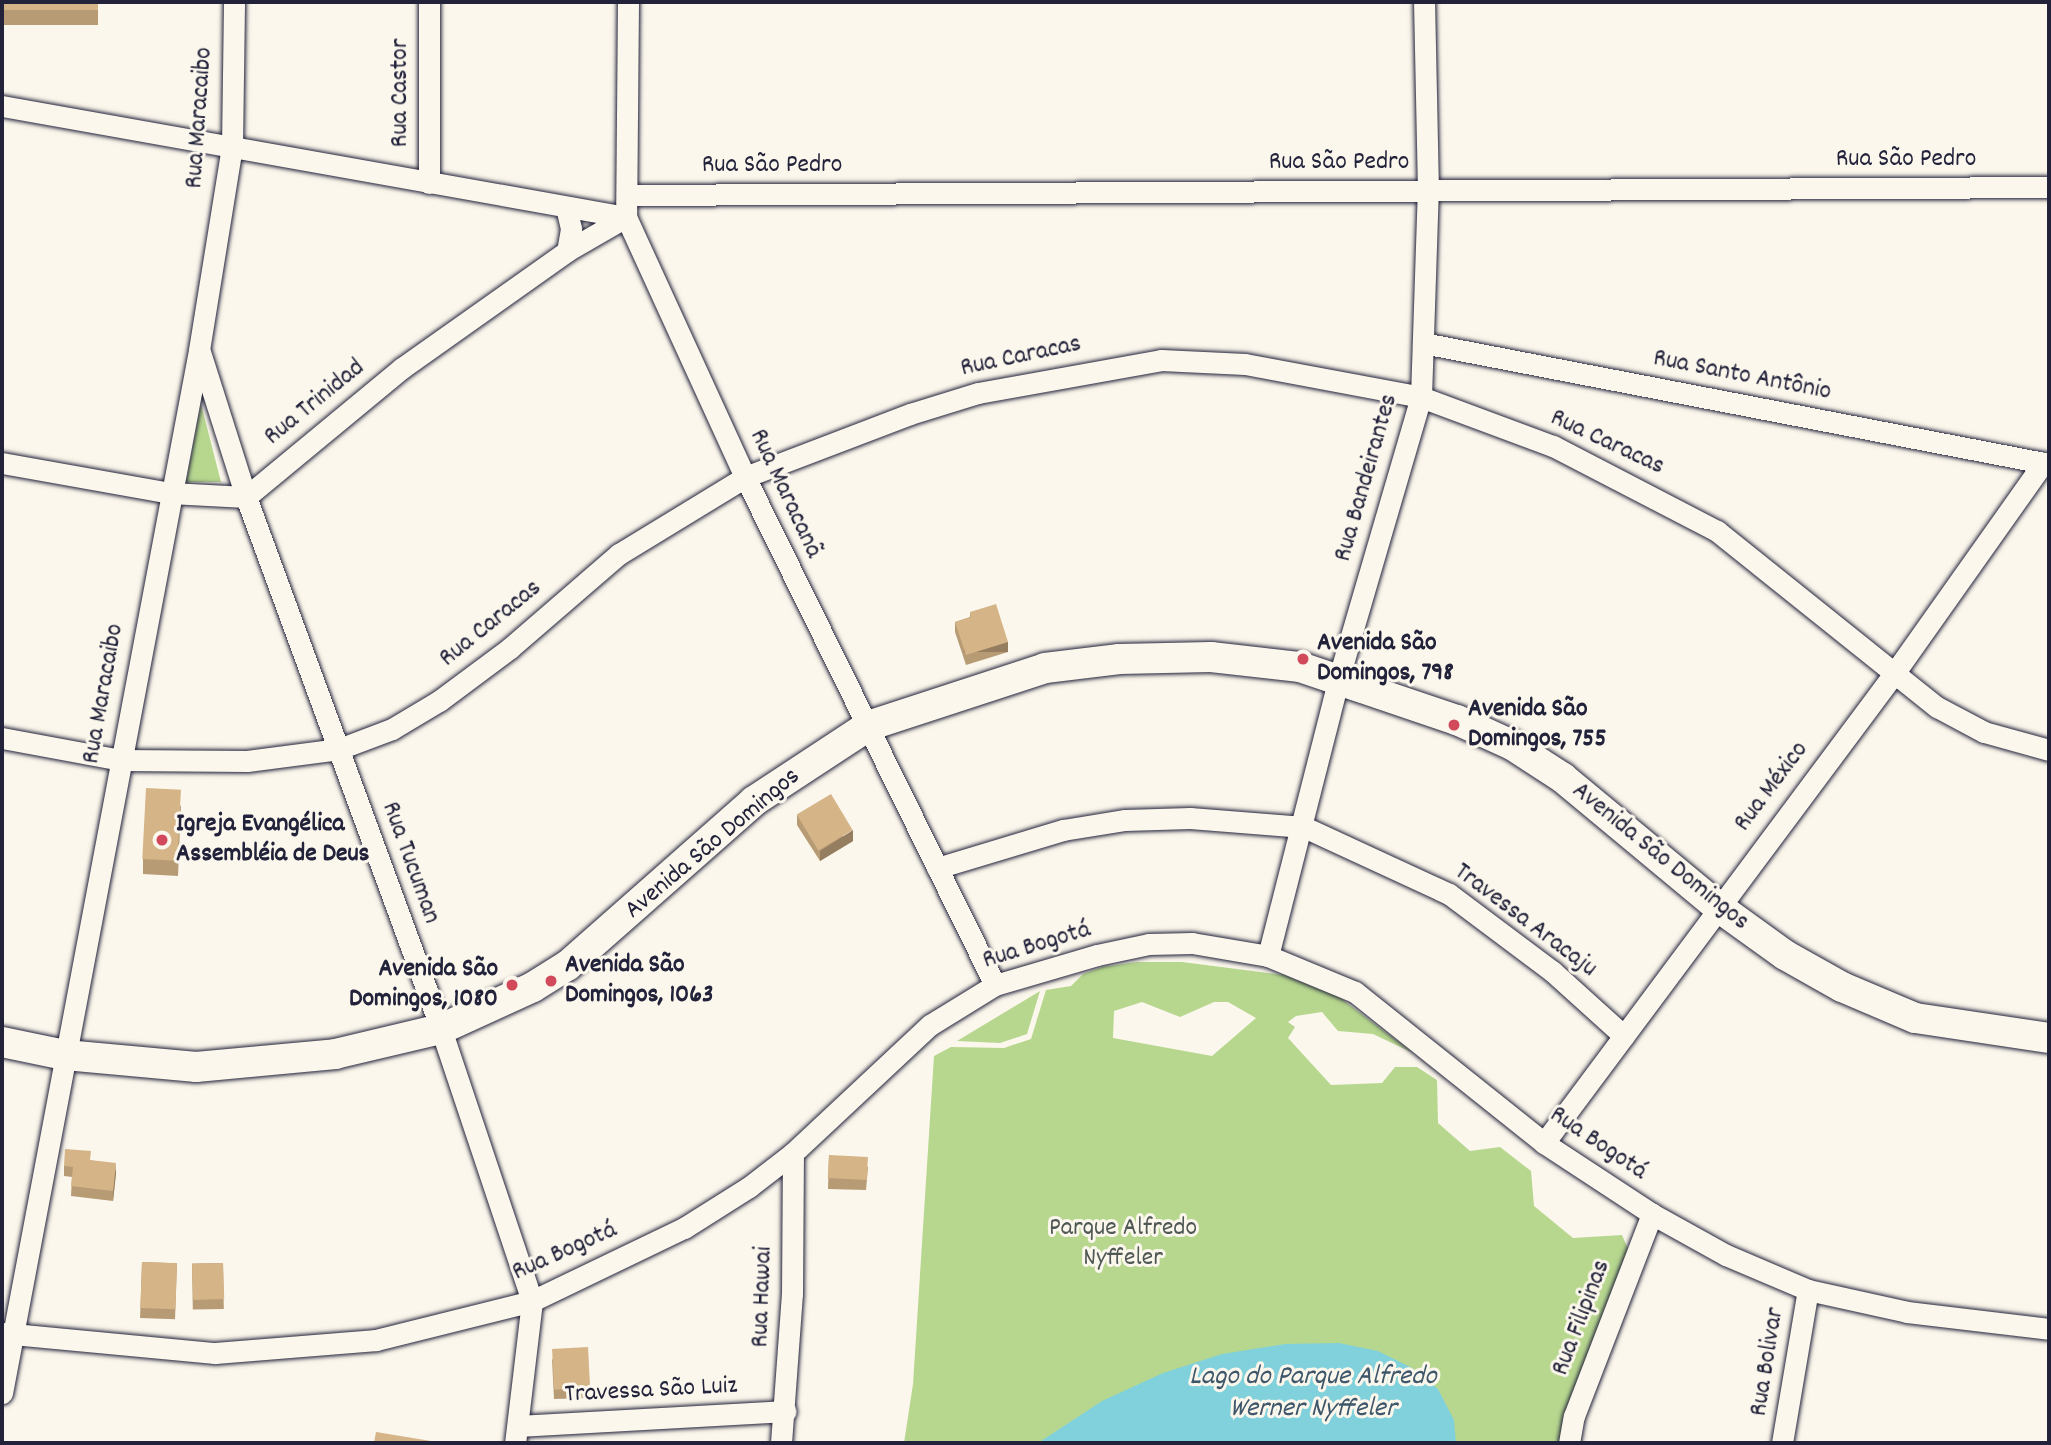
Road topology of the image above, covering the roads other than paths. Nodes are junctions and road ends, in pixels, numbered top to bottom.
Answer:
1 (234, 2) edge
2 (429, 2) edge
3 (628, 2) edge
4 (1424, 2) edge
5 (2, 106) edge
6 (232, 147) junction
7 (429, 183) junction
8 (2049, 187) edge
9 (1428, 191) junction
10 (628, 195) junction
11 (566, 207) junction
12 (626, 217) junction
13 (567, 251) junction
14 (1423, 343) junction
15 (199, 350) junction
16 (1420, 397) junction
17 (2, 463) edge
18 (2046, 464) edge
19 (746, 477) junction
20 (170, 493) junction
21 (246, 497) junction
22 (1893, 675) junction
23 (1339, 677) junction
24 (869, 726) junction
25 (2, 738) edge
26 (339, 749) junction
27 (2049, 750) edge
28 (121, 760) junction
29 (1304, 827) junction
30 (937, 868) junction
31 (1717, 906) junction
32 (1268, 956) junction
33 (995, 985) junction
34 (441, 1029) junction
35 (1624, 1036) junction
36 (2049, 1038) edge
37 (2, 1042) edge
38 (65, 1055) junction
39 (1544, 1143) junction
40 (793, 1153) junction
41 (1652, 1214) junction
42 (1808, 1290) junction
43 (532, 1301) junction
44 (2049, 1329) edge
45 (7, 1334) edge
46 (2, 1394) edge
47 (786, 1411) junction
48 (517, 1434) edge
49 (781, 1443) edge
50 (1569, 1443) edge
51 (1782, 1443) edge

1 - 6 street, Rua Maracaibo
2 - 7 street, Rua Castor
3 - 10 street, Rua Maracanã
4 - 9 street, Rua Bandeirantes
5 - 6 street
6 - 7 street
6 - 15 street, Rua Maracaibo
7 - 11 street
8 - 9 street, Rua São Pedro
9 - 10 street, Rua São Pedro
9 - 14 street, Rua Bandeirantes
10 - 12 street, Rua Maracanã
11 - 12 street
11 - 13 street
12 - 13 street, Rua Trinidad
12 - 19 street, Rua Maracanã
13 - 21 street, Rua Trinidad
14 - 16 street, Rua Bandeirantes
14 - 18 street, Rua Santo Antônio
15 - 20 street, Rua Maracaibo
15 - 21 street, Rua Tucuman
16 - 19 street, Rua Caracas
16 - 22 street, Rua Caracas
16 - 23 street, Rua Bandeirantes
17 - 20 street
18 - 22 street, Rua México
19 - 24 street, Rua Maracanã
19 - 26 street, Rua Caracas
20 - 21 street
20 - 28 street, Rua Maracaibo
21 - 26 street, Rua Tucuman
22 - 27 street, Rua Caracas
22 - 31 street, Rua México
23 - 24 street, Avenida São Domingos
23 - 29 street, Rua Bandeirantes
23 - 31 street, Avenida São Domingos
24 - 30 street, Rua Maracanã
24 - 34 street, Avenida São Domingos
25 - 28 street, Rua Caracas
26 - 28 street, Rua Caracas
26 - 34 street, Rua Tucuman
28 - 38 street, Rua Maracaibo
29 - 30 street, Travessa Aracaju
29 - 32 street, Rua Bandeirantes
29 - 35 street, Travessa Aracaju
30 - 33 street, Rua Maracanã
31 - 35 street, Rua México
31 - 36 street, Avenida São Domingos
32 - 33 street, Rua Bogotá
32 - 39 street, Rua Bogotá
33 - 40 street, Rua Bogotá
34 - 38 street, Avenida São Domingos
34 - 43 street, Rua Tucuman
35 - 39 street, Rua México
37 - 38 street, Avenida São Domingos
38 - 45 street, Rua Maracaibo
39 - 41 street, Rua Bogotá
40 - 43 street, Rua Bogotá
40 - 47 street, Rua Hawai
41 - 42 street, Rua Bogotá
41 - 50 street, Rua Filipinas
42 - 44 street, Rua Bogotá
42 - 51 street, Rua Bolivar
43 - 45 street, Rua Bogotá
43 - 48 street, Rua Tucuman
45 - 46 street, Rua Maracaibo
47 - 48 street, Travessa São Luiz
47 - 49 street, Rua Hawai

